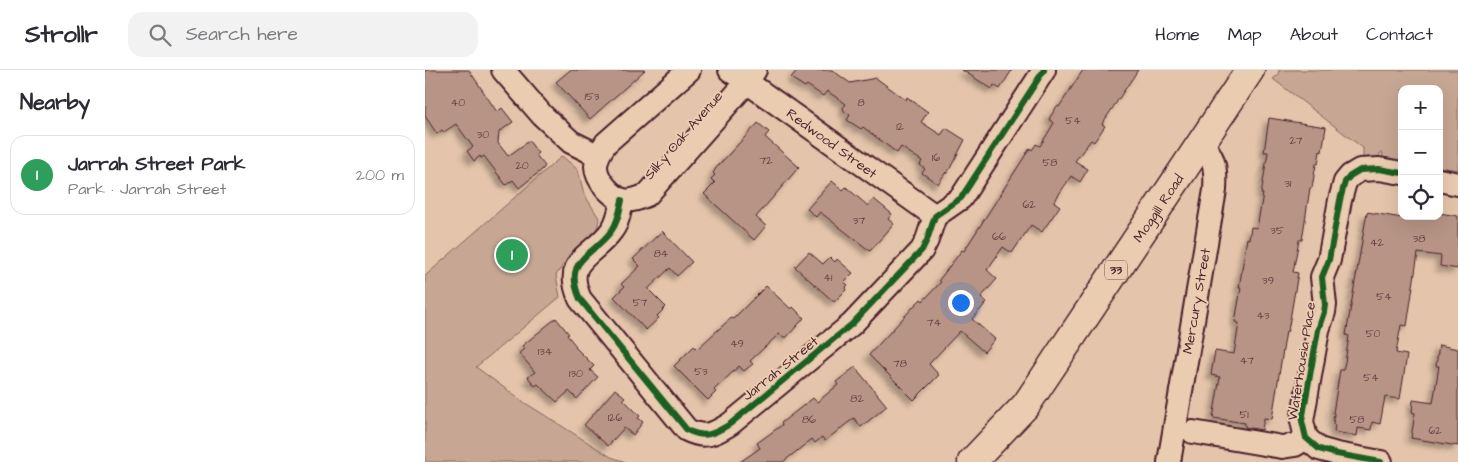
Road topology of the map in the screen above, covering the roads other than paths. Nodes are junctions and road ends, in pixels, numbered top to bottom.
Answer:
1 (503, 70) edge
2 (689, 70) edge
3 (1044, 70) edge
4 (1250, 70) edge
5 (744, 74) edge
6 (1201, 144) junction
7 (597, 155) junction
8 (1398, 172) edge
9 (1443, 181) edge
10 (1458, 184) edge
11 (622, 200) junction
12 (935, 216) junction
13 (1193, 432) dead end
14 (1306, 438) junction
15 (972, 462) edge
16 (1169, 462) edge
17 (1381, 462) edge

1 - 7 street
2 - 7 street
3 - 12 street
4 - 6 main road, Moggill Road / 33
5 - 11 street, Silky Oak Avenue
5 - 12 street, Redwood Street
6 - 15 main road, Moggill Road / 33
6 - 16 street, Mercury Street
7 - 11 street
8 - 14 street, Waterhousia Place
9 - 10 street
11 - 12 street, Jarrah Street
13 - 14 street, Waterhousia Place
14 - 17 street, Waterhousia Place

